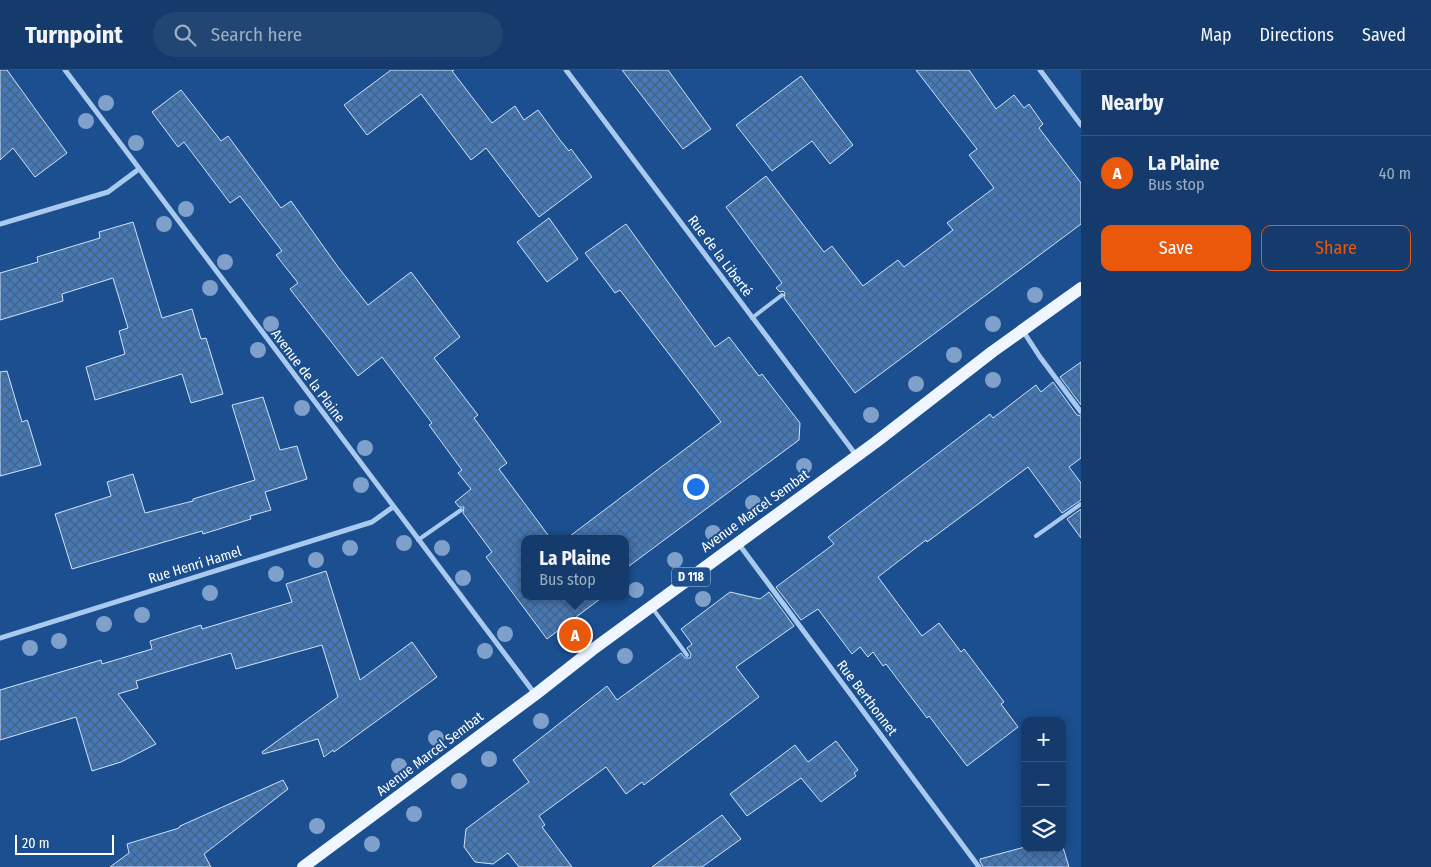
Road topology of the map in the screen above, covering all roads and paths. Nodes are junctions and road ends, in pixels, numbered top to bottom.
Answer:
1 (65, 70) edge
2 (566, 70) edge
3 (1040, 70) edge
4 (1081, 125) edge
5 (139, 170) junction
6 (0, 224) edge
7 (1081, 288) edge
8 (782, 295) dead end
9 (752, 318) junction
10 (1023, 330) junction
11 (1081, 412) edge
12 (856, 455) junction
13 (1081, 504) edge
14 (393, 507) junction
15 (461, 510) dead end
16 (1036, 536) dead end
17 (418, 540) junction
18 (738, 542) junction
19 (651, 607) junction
20 (0, 638) edge
21 (687, 655) dead end
22 (536, 694) junction
23 (303, 867) edge
24 (979, 867) edge

1 - 5 street, Avenue de la Plaine
2 - 9 street, Rue de la Liberté
3 - 4 street
5 - 6 street
5 - 14 street, Avenue de la Plaine
7 - 10 main road, Avenue Marcel Sembat / D 118
8 - 9 lane
9 - 12 street, Rue de la Liberté
10 - 11 street
10 - 12 main road, Avenue Marcel Sembat / D 118
12 - 18 main road, Avenue Marcel Sembat / D 118
13 - 16 lane
14 - 17 street, Avenue de la Plaine
14 - 20 street, Rue Henri Hamel
15 - 17 lane
17 - 22 street, Avenue de la Plaine
18 - 19 main road, Avenue Marcel Sembat / D 118
18 - 24 street, Rue Berthonnet
19 - 21 lane
19 - 22 main road, Avenue Marcel Sembat / D 118
22 - 23 main road, Avenue Marcel Sembat / D 118

